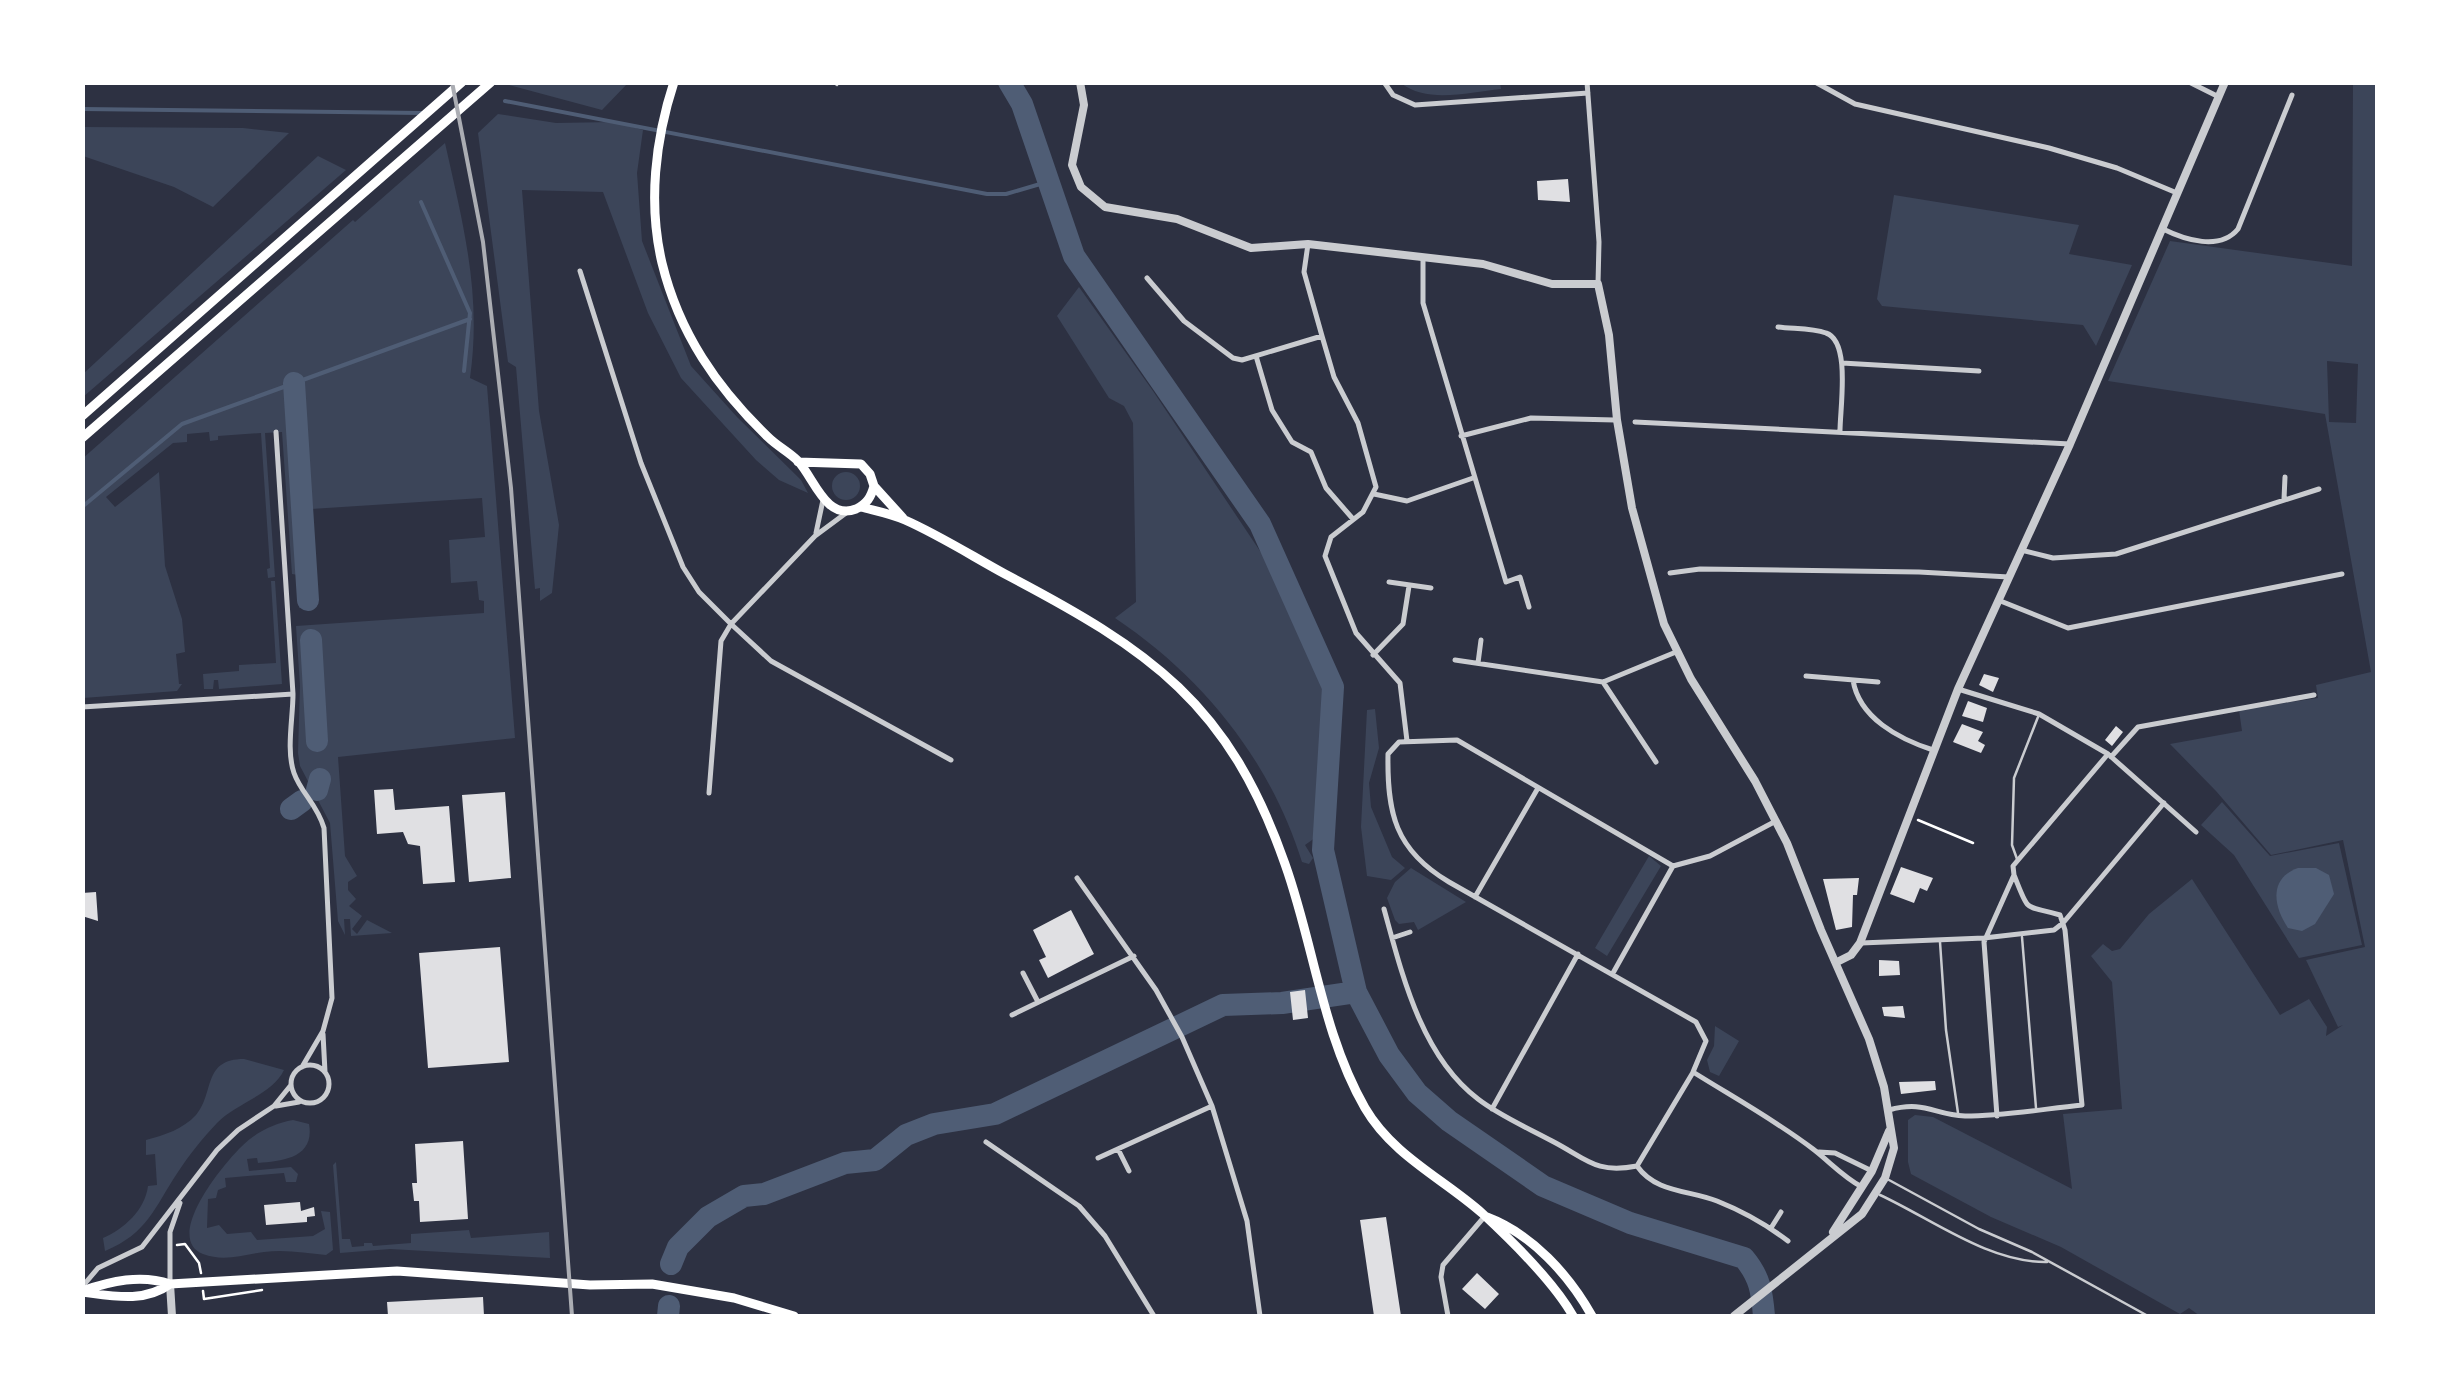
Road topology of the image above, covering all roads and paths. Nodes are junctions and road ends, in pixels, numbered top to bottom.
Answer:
1 (462, 82) edge
2 (491, 82) edge
3 (674, 82) edge
4 (1080, 82) edge
5 (1384, 82) edge
6 (1587, 82) edge
7 (1814, 82) edge
8 (2189, 82) edge
9 (2225, 82) edge
10 (1588, 93) junction
11 (2292, 95) dead end
12 (2218, 97) junction
13 (2378, 98) edge
14 (2378, 178) edge
15 (2177, 193) junction
16 (2161, 228) junction
17 (1308, 244) junction
18 (1422, 258) junction
19 (580, 271) dead end
20 (1148, 278) dead end
21 (1598, 284) junction
22 (1778, 327) dead end
23 (1322, 336) junction
24 (1256, 356) junction
25 (1842, 362) junction
26 (1979, 370) dead end
27 (82, 416) edge
28 (1617, 420) junction
29 (1635, 422) dead end
30 (1840, 431) junction
31 (276, 432) dead end
32 (1461, 436) junction
33 (82, 438) edge
34 (2070, 444) junction
35 (798, 462) junction
36 (833, 465) junction
37 (1472, 478) junction
38 (2286, 478) dead end
39 (874, 486) junction
40 (2319, 489) dead end
41 (822, 493) junction
42 (1374, 494) junction
43 (2284, 500) junction
44 (862, 507) junction
45 (848, 512) junction
46 (1353, 519) junction
47 (905, 520) junction
48 (815, 536) junction
49 (2021, 550) junction
50 (1670, 573) dead end
51 (2342, 574) dead end
52 (2009, 577) junction
53 (1389, 582) dead end
54 (1409, 586) junction
55 (1430, 588) dead end
56 (1998, 600) junction
57 (1529, 607) dead end
58 (731, 624) junction
59 (1481, 640) dead end
60 (1676, 652) junction
61 (1373, 655) junction
62 (1455, 660) dead end
63 (1478, 663) junction
64 (1806, 676) dead end
65 (1853, 680) junction
66 (1603, 682) junction
67 (1878, 682) dead end
68 (1958, 689) junction
69 (293, 694) junction
70 (2314, 695) dead end
71 (82, 707) edge
72 (2040, 714) junction
73 (1407, 741) junction
74 (1932, 750) junction
75 (2109, 755) junction
76 (951, 760) dead end
77 (1656, 762) dead end
78 (1538, 788) junction
79 (709, 793) dead end
80 (2164, 803) junction
81 (1916, 819) dead end
82 (1776, 821) junction
83 (2196, 832) dead end
84 (1973, 842) dead end
85 (2017, 860) junction
86 (1673, 866) junction
87 (2014, 875) junction
88 (1077, 878) dead end
89 (1475, 897) junction
90 (1384, 909) dead end
91 (2063, 924) junction
92 (1410, 932) dead end
93 (2022, 934) junction
94 (1392, 938) junction
95 (1984, 938) junction
96 (1940, 941) junction
97 (1860, 943) junction
98 (1578, 954) junction
99 (1134, 956) junction
100 (1837, 962) junction
101 (1024, 972) dead end
102 (1613, 973) junction
103 (1038, 1002) junction
104 (1012, 1015) dead end
105 (322, 1031) junction
106 (302, 1066) junction
107 (325, 1072) junction
108 (1692, 1072) junction
109 (290, 1085) junction
110 (302, 1102) junction
111 (274, 1106) junction
112 (1212, 1106) junction
113 (1492, 1108) junction
114 (1888, 1110) junction
115 (2036, 1110) junction
116 (1958, 1116) junction
117 (1997, 1116) junction
118 (1890, 1127) junction
119 (986, 1142) dead end
120 (1118, 1149) junction
121 (1816, 1151) junction
122 (1098, 1158) dead end
123 (1637, 1166) junction
124 (1129, 1171) dead end
125 (1872, 1171) junction
126 (199, 1172) junction
127 (1885, 1178) junction
128 (1863, 1187) junction
129 (1875, 1194) junction
130 (1781, 1212) dead end
131 (1485, 1216) junction
132 (1771, 1228) junction
133 (1831, 1236) junction
134 (1788, 1241) dead end
135 (170, 1246) junction
136 (2048, 1262) junction
137 (200, 1263) dead end
138 (170, 1284) junction
139 (82, 1290) edge
140 (265, 1290) dead end
141 (204, 1299) dead end
142 (1735, 1315) edge
143 (172, 1316) edge
144 (794, 1316) edge
145 (1154, 1316) edge
146 (1260, 1316) edge
147 (1448, 1316) edge
148 (1573, 1316) edge
149 (1592, 1316) edge
150 (2148, 1316) edge

1 - 27 main road
2 - 33 main road
3 - 35 main road
4 - 17 street
5 - 10 street
6 - 10 street
7 - 15 street
8 - 12 street
9 - 12 street
10 - 21 street
11 - 16 street
12 - 15 street
13 - 14 path
15 - 16 street
16 - 34 street
17 - 18 street
17 - 23 street
18 - 21 street
18 - 32 street
19 - 58 street
20 - 24 street
21 - 28 street
22 - 25 street
23 - 24 street
23 - 42 street
24 - 46 street
25 - 26 street
25 - 30 street
28 - 32 street
28 - 60 street
29 - 30 street
30 - 34 street
31 - 69 street
32 - 37 street
34 - 49 street
35 - 36 main road
35 - 41 main road
36 - 39 main road
36 - 41 main road
37 - 42 street
37 - 57 street
38 - 43 street
39 - 44 main road
39 - 47 main road
40 - 43 street
41 - 45 main road
41 - 48 street
42 - 46 street
43 - 49 street
44 - 45 main road
44 - 47 main road
45 - 48 street
46 - 61 street
47 - 131 main road
48 - 58 street
49 - 52 street
50 - 52 street
51 - 56 street
52 - 56 street
53 - 54 street
54 - 55 street
54 - 61 street
56 - 68 street
58 - 76 street
58 - 79 street
59 - 63 street
60 - 66 street
60 - 82 street
61 - 73 street
62 - 63 street
63 - 66 street
64 - 65 street
65 - 67 street
65 - 74 street
66 - 77 street
68 - 72 street
68 - 74 street
69 - 71 street
69 - 105 street
70 - 75 street
72 - 75 street
72 - 85 lane
73 - 78 street
73 - 89 street
74 - 97 street
75 - 80 street
75 - 85 street
78 - 86 street
78 - 89 street
80 - 83 street
80 - 91 street
81 - 84 path
82 - 86 street
82 - 100 street
85 - 87 street
86 - 102 street
87 - 91 street
87 - 95 street
88 - 99 street
89 - 98 street
90 - 94 street
91 - 93 street
91 - 115 street
92 - 94 street
93 - 95 street
93 - 115 lane
94 - 113 street
95 - 96 street
95 - 117 street
96 - 97 street
96 - 116 lane
97 - 100 street
98 - 102 street
98 - 113 street
99 - 103 street
99 - 112 street
100 - 114 street
101 - 103 street
102 - 108 street
103 - 104 street
105 - 106 street
105 - 107 street
106 - 107 street
106 - 109 street
107 - 110 street
108 - 121 street
108 - 123 street
109 - 110 street
109 - 111 street
110 - 111 street
111 - 126 street
112 - 120 street
112 - 146 street
113 - 123 street
114 - 116 street
114 - 118 street
115 - 117 street
116 - 117 street
118 - 125 street
118 - 127 street
119 - 145 street
120 - 122 street
120 - 124 street
121 - 125 street
121 - 128 street
123 - 132 street
125 - 128 street
126 - 135 street
126 - 139 street
127 - 129 street
127 - 136 lane
128 - 129 lane
128 - 133 street
129 - 133 street
129 - 136 lane
130 - 132 street
131 - 147 street
131 - 148 main road
131 - 149 main road
132 - 134 street
133 - 142 street
135 - 137 path
135 - 138 street
136 - 150 lane
138 - 139 main road
138 - 139 main road
138 - 143 street
138 - 144 main road
140 - 141 path

